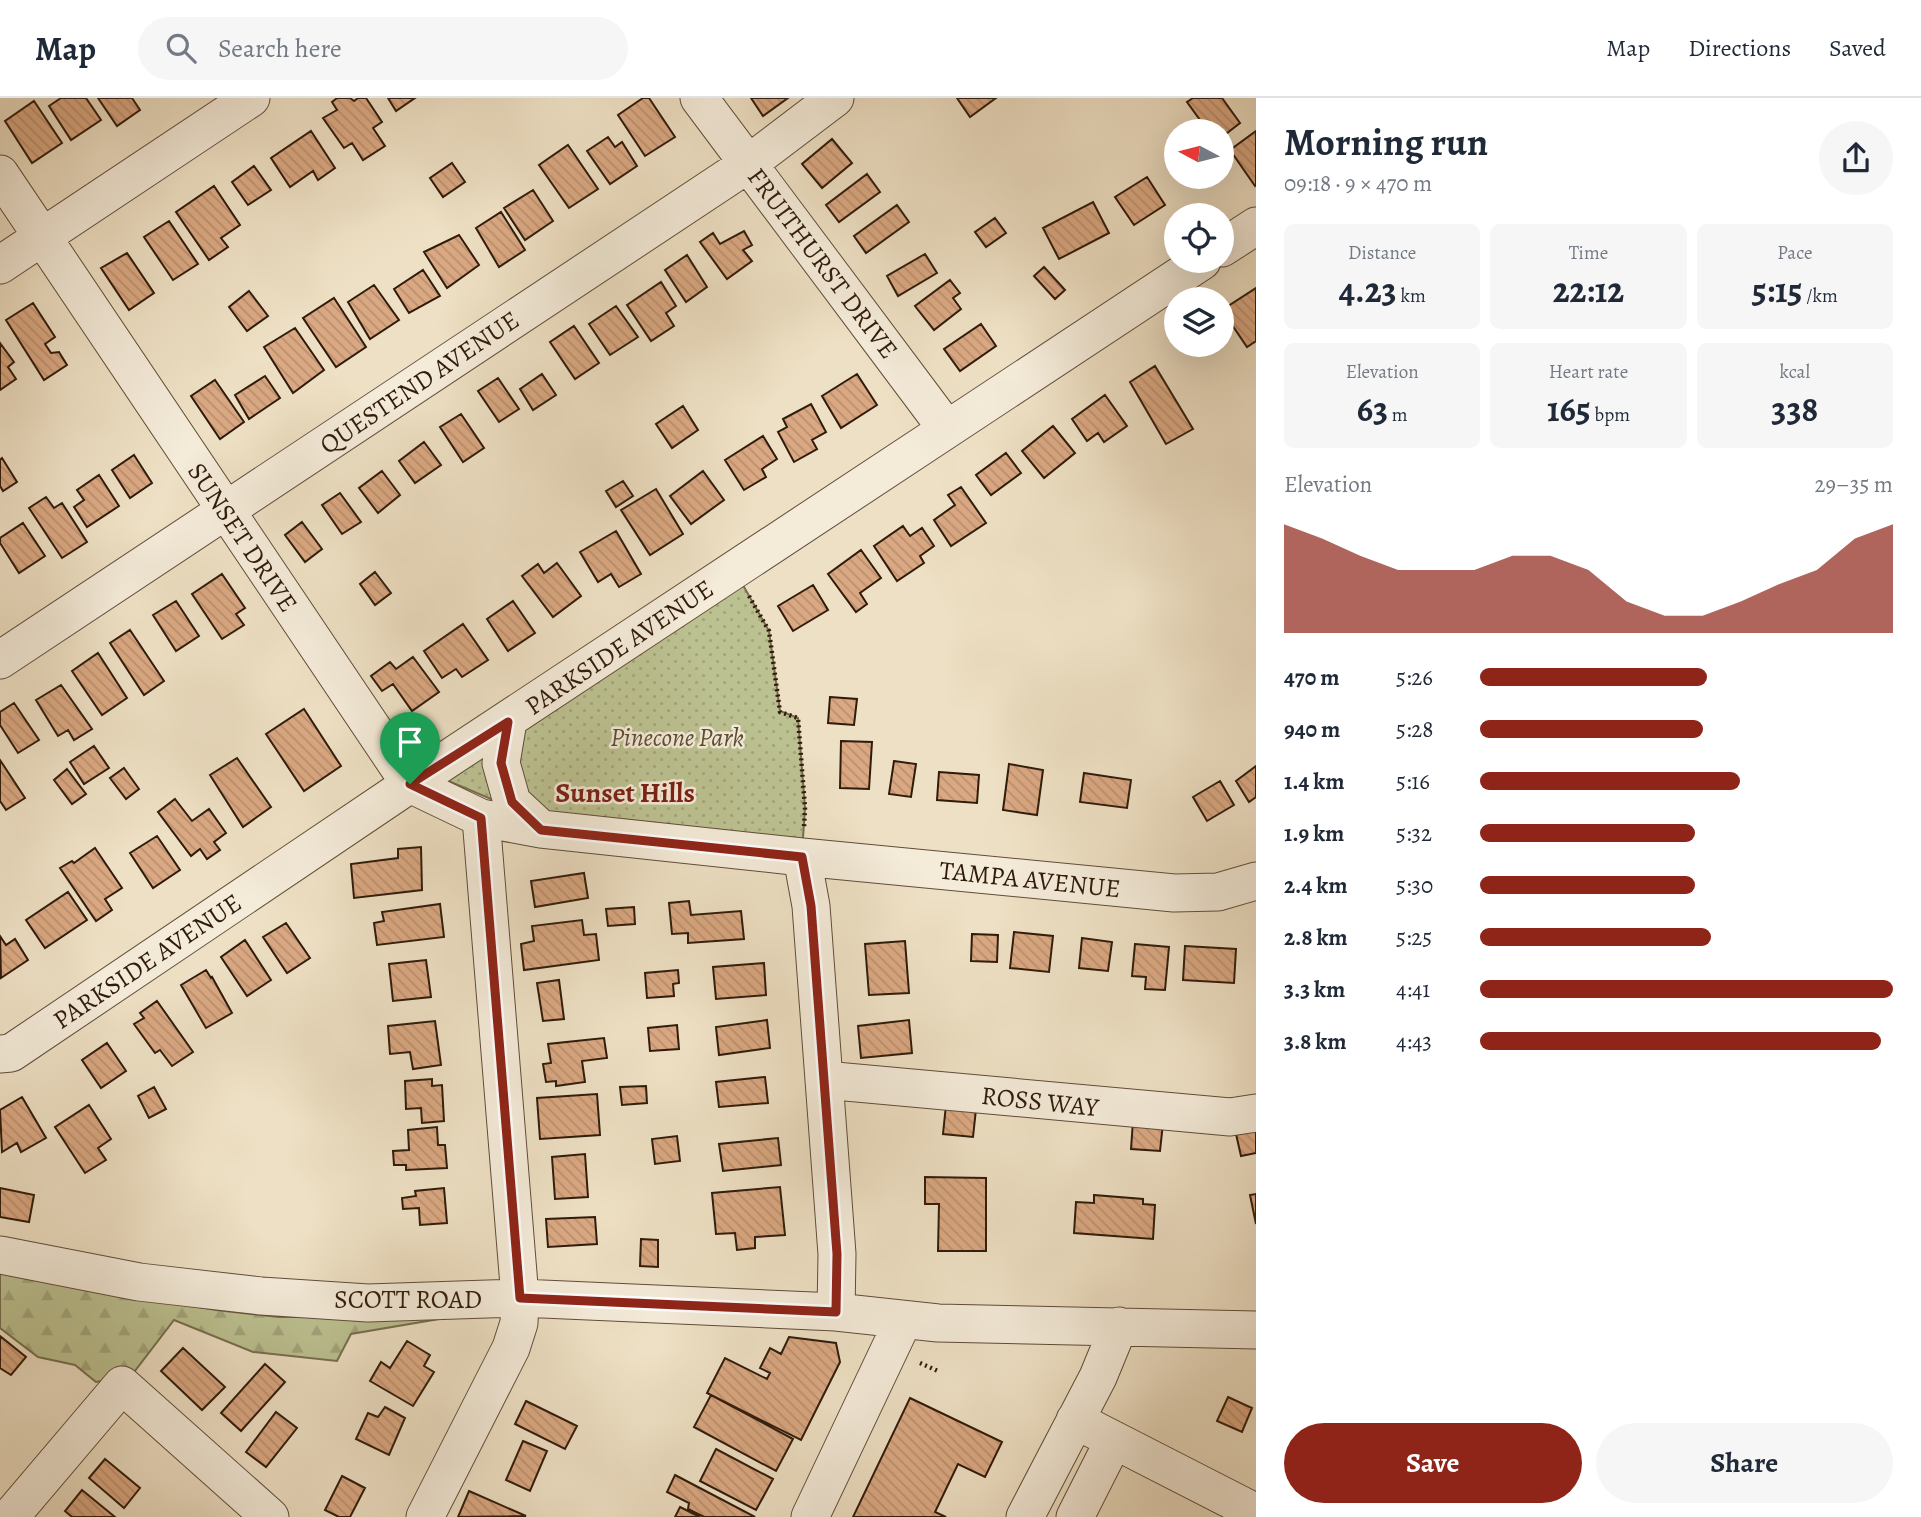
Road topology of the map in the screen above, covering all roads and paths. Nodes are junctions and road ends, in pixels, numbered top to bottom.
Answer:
1 (251, 98) edge
2 (699, 98) edge
3 (835, 98) edge
4 (748, 164) junction
5 (0, 174) edge
6 (1256, 226) edge
7 (41, 237) junction
8 (1234, 240) edge
9 (0, 265) edge
10 (1184, 273) edge
11 (946, 428) junction
12 (225, 511) junction
13 (744, 588) dead end
14 (0, 660) edge
15 (508, 722) junction
16 (410, 784) junction
17 (481, 818) junction
18 (541, 830) junction
19 (803, 844) junction
20 (1256, 881) edge
21 (4, 1048) edge
22 (824, 1080) junction
23 (1256, 1113) edge
24 (0, 1255) edge
25 (520, 1298) junction
26 (836, 1312) junction
27 (903, 1321) junction
28 (1119, 1326) junction
29 (1256, 1330) edge
30 (920, 1363) dead end
31 (938, 1371) dead end
32 (1075, 1420) junction
33 (1114, 1440) junction
34 (10, 1517) edge
35 (270, 1517) edge
36 (425, 1517) edge
37 (810, 1517) edge
38 (1025, 1517) edge
39 (1075, 1517) edge
40 (1247, 1517) edge

1 - 7 street
2 - 4 street, FRUITHURST DRIVE
3 - 4 street, QUESTEND AVENUE
4 - 11 street, FRUITHURST DRIVE
4 - 12 street, QUESTEND AVENUE
5 - 7 street, SUNSET DRIVE
6 - 8 street
7 - 9 street
7 - 12 street, SUNSET DRIVE
10 - 11 street, PARKSIDE AVENUE
11 - 15 street, PARKSIDE AVENUE
12 - 14 street, QUESTEND AVENUE
12 - 16 street, SUNSET DRIVE
13 - 19 path
15 - 16 street, PARKSIDE AVENUE
15 - 18 street
16 - 17 street
16 - 21 street, PARKSIDE AVENUE
17 - 18 street
17 - 25 street
18 - 19 street
19 - 20 street, TAMPA AVENUE
19 - 22 street
22 - 23 street, ROSS WAY
22 - 26 street
24 - 25 street, SCOTT ROAD
25 - 26 street, SCOTT ROAD
25 - 36 street
26 - 27 street, SCOTT ROAD
27 - 28 street, SCOTT ROAD
27 - 37 street
28 - 29 street, SCOTT ROAD
28 - 32 street
30 - 31 path
32 - 33 street
32 - 38 street
33 - 39 street
33 - 40 street
34 - 35 street

